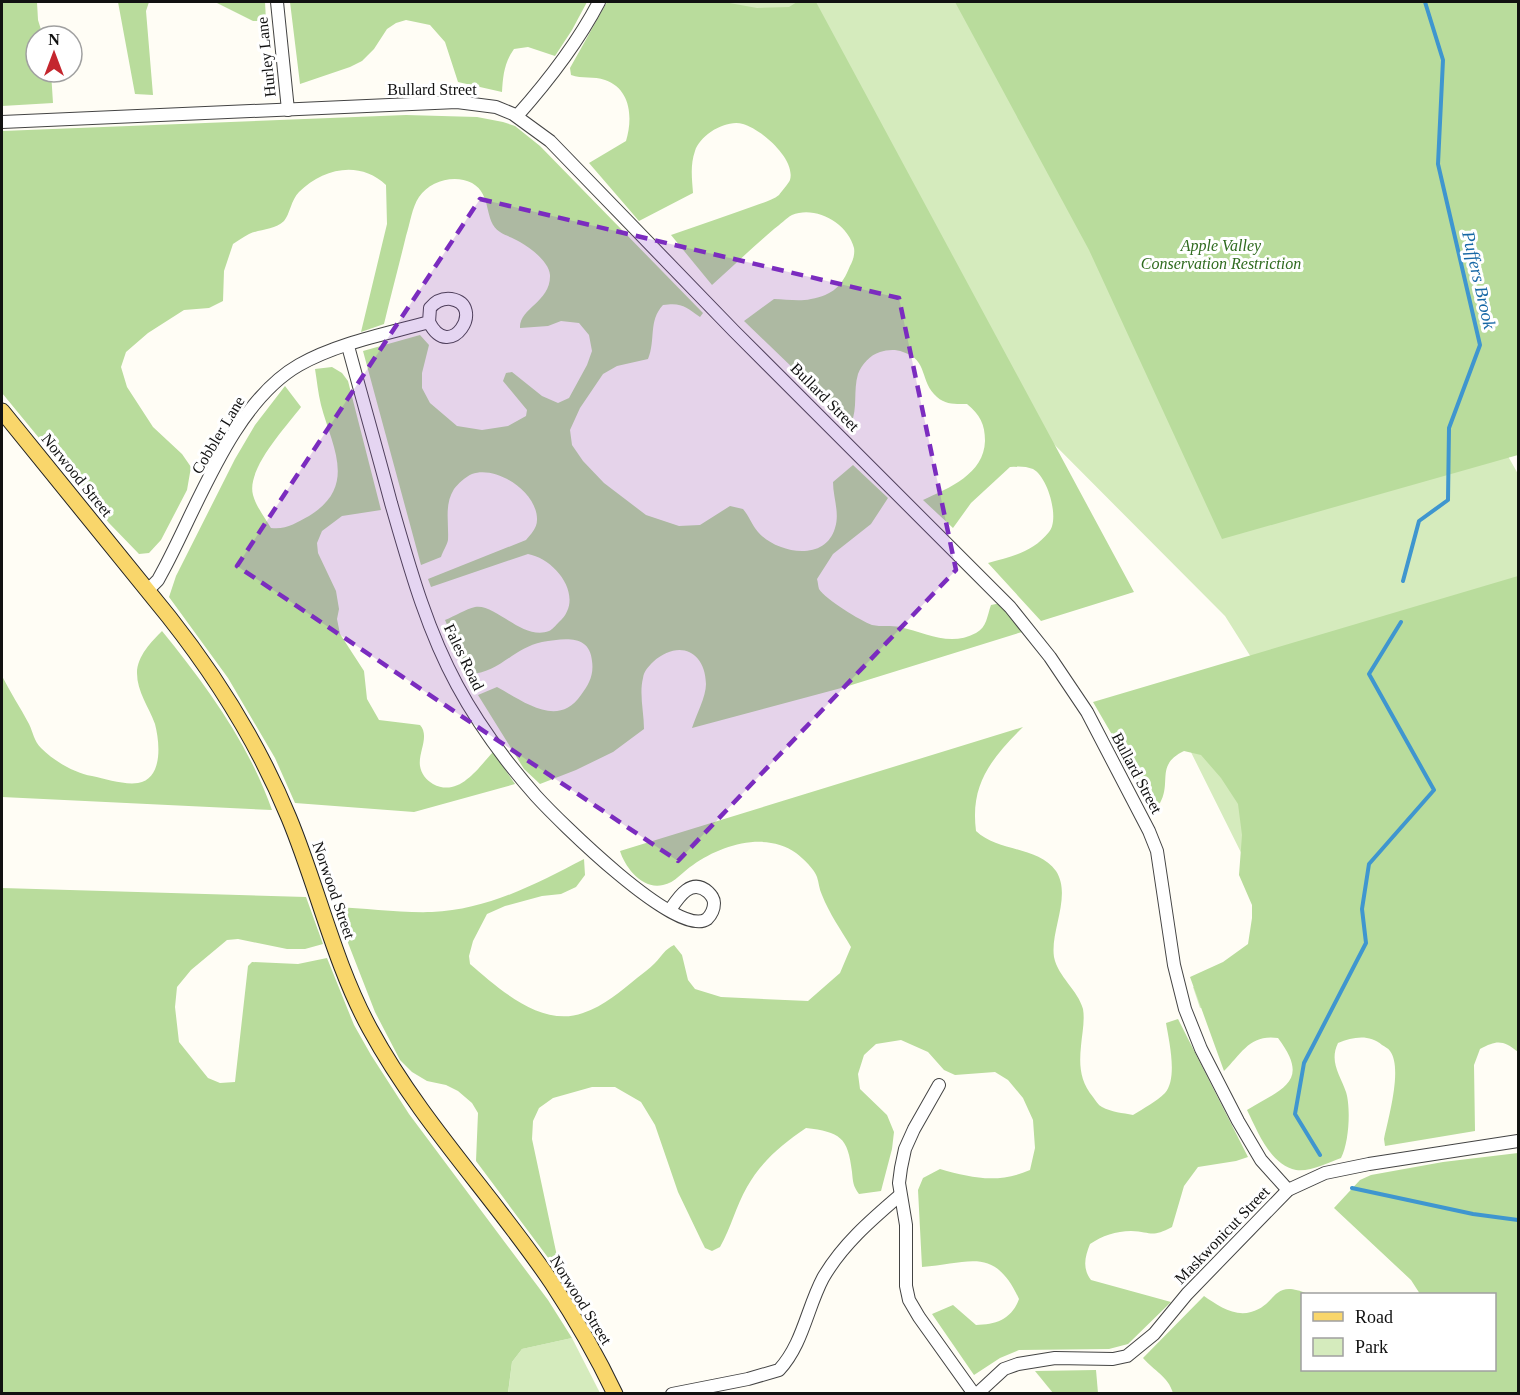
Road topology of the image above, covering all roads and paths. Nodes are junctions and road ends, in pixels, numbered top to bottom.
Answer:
1 (277, 2) edge
2 (599, 2) edge
3 (288, 110) junction
4 (517, 116) junction
5 (2, 122) edge
6 (429, 322) dead end
7 (348, 346) junction
8 (2, 411) edge
9 (148, 590) junction
10 (670, 910) dead end
11 (939, 1085) dead end
12 (1518, 1141) edge
13 (1288, 1190) junction
14 (899, 1196) junction
15 (615, 1394) edge
16 (672, 1394) edge
17 (975, 1394) edge

1 - 3 street, Hurley Lane
2 - 4 street
3 - 4 street, Bullard Street
3 - 5 street, Bullard Street
4 - 13 street, Bullard Street
6 - 7 street, Cobbler Lane
7 - 9 street, Cobbler Lane
7 - 10 street, Fales Road
8 - 9 main road, Norwood Street
9 - 15 main road, Norwood Street
11 - 14 street
12 - 13 street, Maskwonicut Street
13 - 17 street, Maskwonicut Street
14 - 16 street
14 - 17 street

